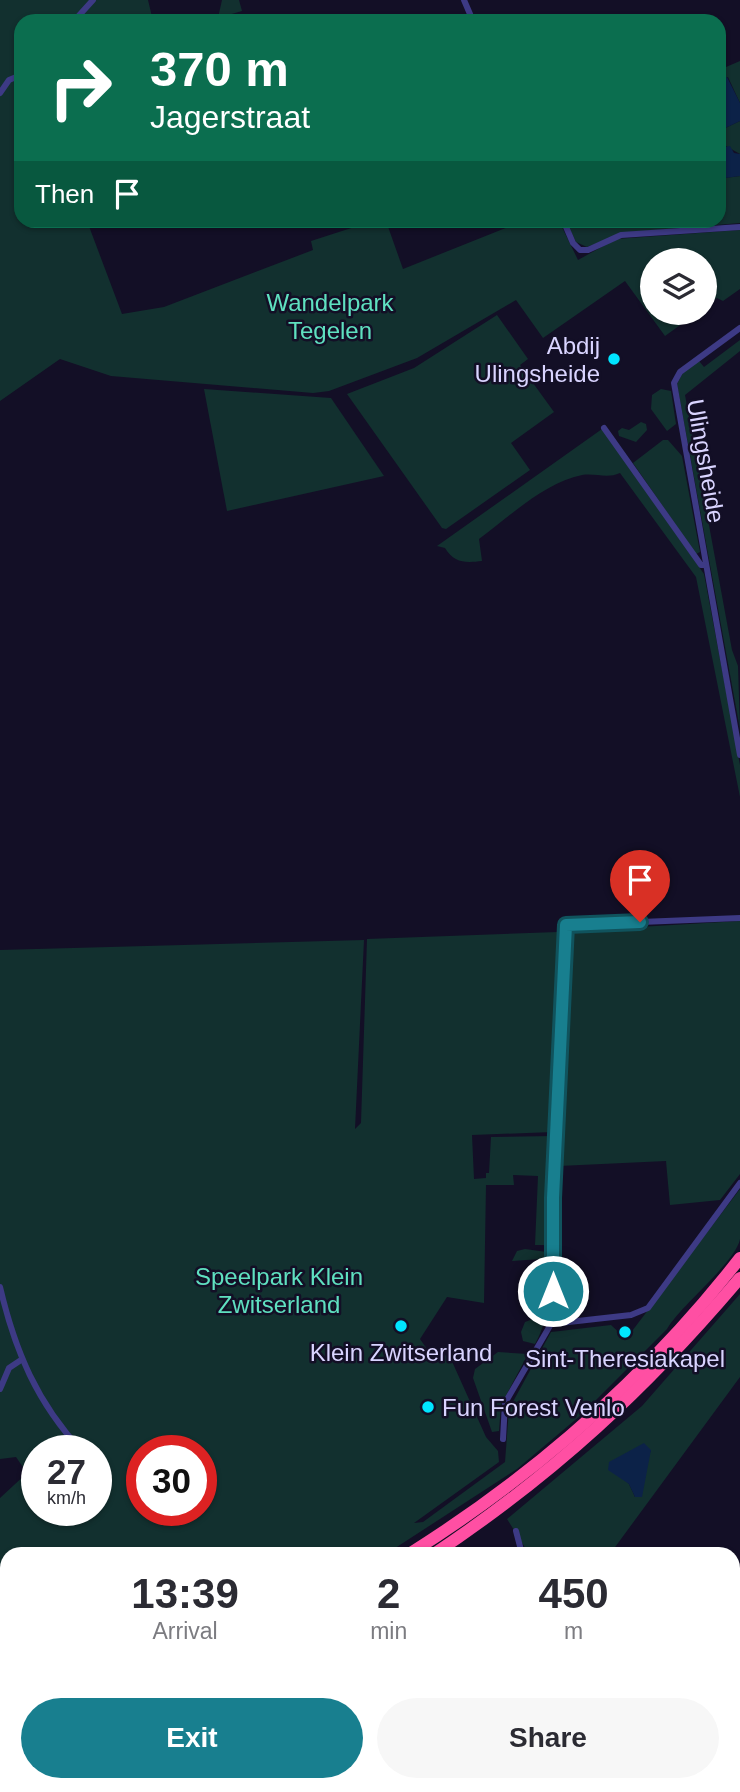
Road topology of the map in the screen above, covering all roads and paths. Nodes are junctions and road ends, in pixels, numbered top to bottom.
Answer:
1 (93, 0) edge
2 (80, 14) edge
3 (0, 78) edge
4 (14, 78) edge
5 (9, 80) junction
6 (0, 93) edge
7 (566, 228) edge
8 (725, 228) edge
9 (740, 328) edge
10 (604, 428) dead end
11 (704, 565) junction
12 (740, 755) edge
13 (740, 918) edge
14 (740, 1183) edge
15 (740, 1258) edge
16 (740, 1278) edge
17 (0, 1287) edge
18 (551, 1324) junction
19 (20, 1360) junction
20 (0, 1389) edge
21 (69, 1435) edge
22 (503, 1439) dead end
23 (516, 1531) dead end
24 (420, 1547) edge
25 (444, 1547) edge
26 (520, 1547) edge

1 - 2 street
3 - 5 street
4 - 5 street
5 - 6 street
7 - 8 street
9 - 11 street, Ulingsheide
10 - 11 street
11 - 12 street, Ulingsheide
13 - 18 street
14 - 18 street
15 - 24 highway
16 - 25 highway
17 - 19 street
18 - 22 street
19 - 20 street
19 - 21 street
23 - 26 street

